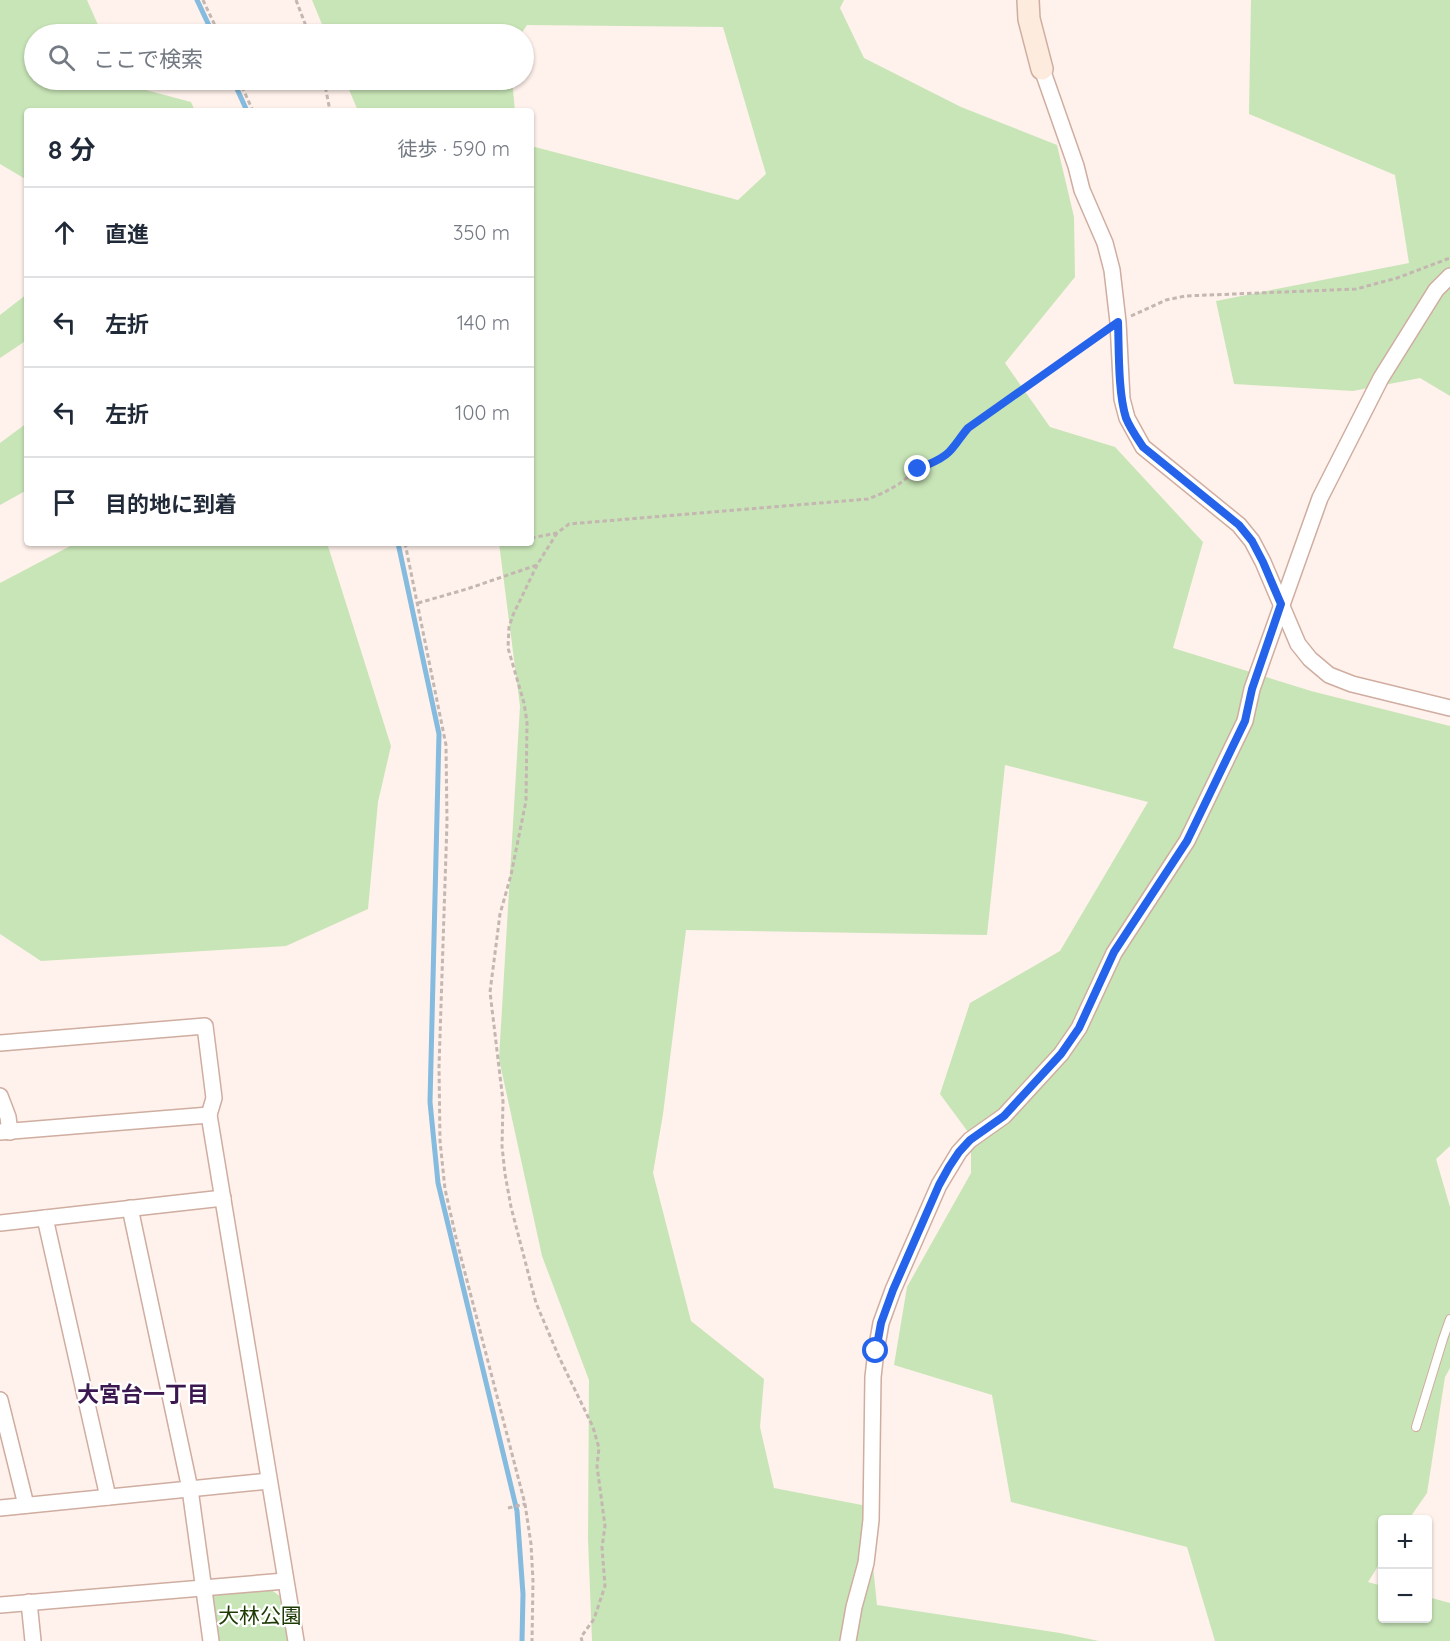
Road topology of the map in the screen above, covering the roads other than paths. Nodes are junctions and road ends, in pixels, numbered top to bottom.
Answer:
1 (1028, 0) edge
2 (1042, 69) joint
3 (1450, 276) edge
4 (1281, 604) junction
5 (1450, 708) edge
6 (0, 1043) edge
7 (0, 1096) edge
8 (209, 1115) junction
9 (5, 1132) edge
10 (223, 1198) junction
11 (130, 1208) junction
12 (45, 1218) junction
13 (0, 1223) edge
14 (1450, 1320) edge
15 (0, 1400) edge
16 (1416, 1428) dead end
17 (269, 1480) junction
18 (190, 1489) junction
19 (108, 1497) junction
20 (26, 1505) junction
21 (0, 1508) edge
22 (285, 1581) junction
23 (202, 1588) junction
24 (29, 1602) junction
25 (0, 1605) edge
26 (33, 1641) edge
27 (210, 1641) edge
28 (296, 1641) edge
29 (848, 1641) edge

1 - 2 street
2 - 4 street
3 - 4 street
4 - 5 street
4 - 29 street
6 - 8 street
7 - 9 street
8 - 9 street
8 - 10 street
10 - 11 street
10 - 17 street
11 - 12 street
11 - 18 street
12 - 13 street
12 - 19 street
14 - 16 lane
15 - 20 street
17 - 18 street
17 - 22 street
18 - 19 street
18 - 23 street
19 - 20 street
20 - 21 street
22 - 23 street
22 - 28 street
23 - 24 street
23 - 27 street
24 - 25 street
24 - 26 street

